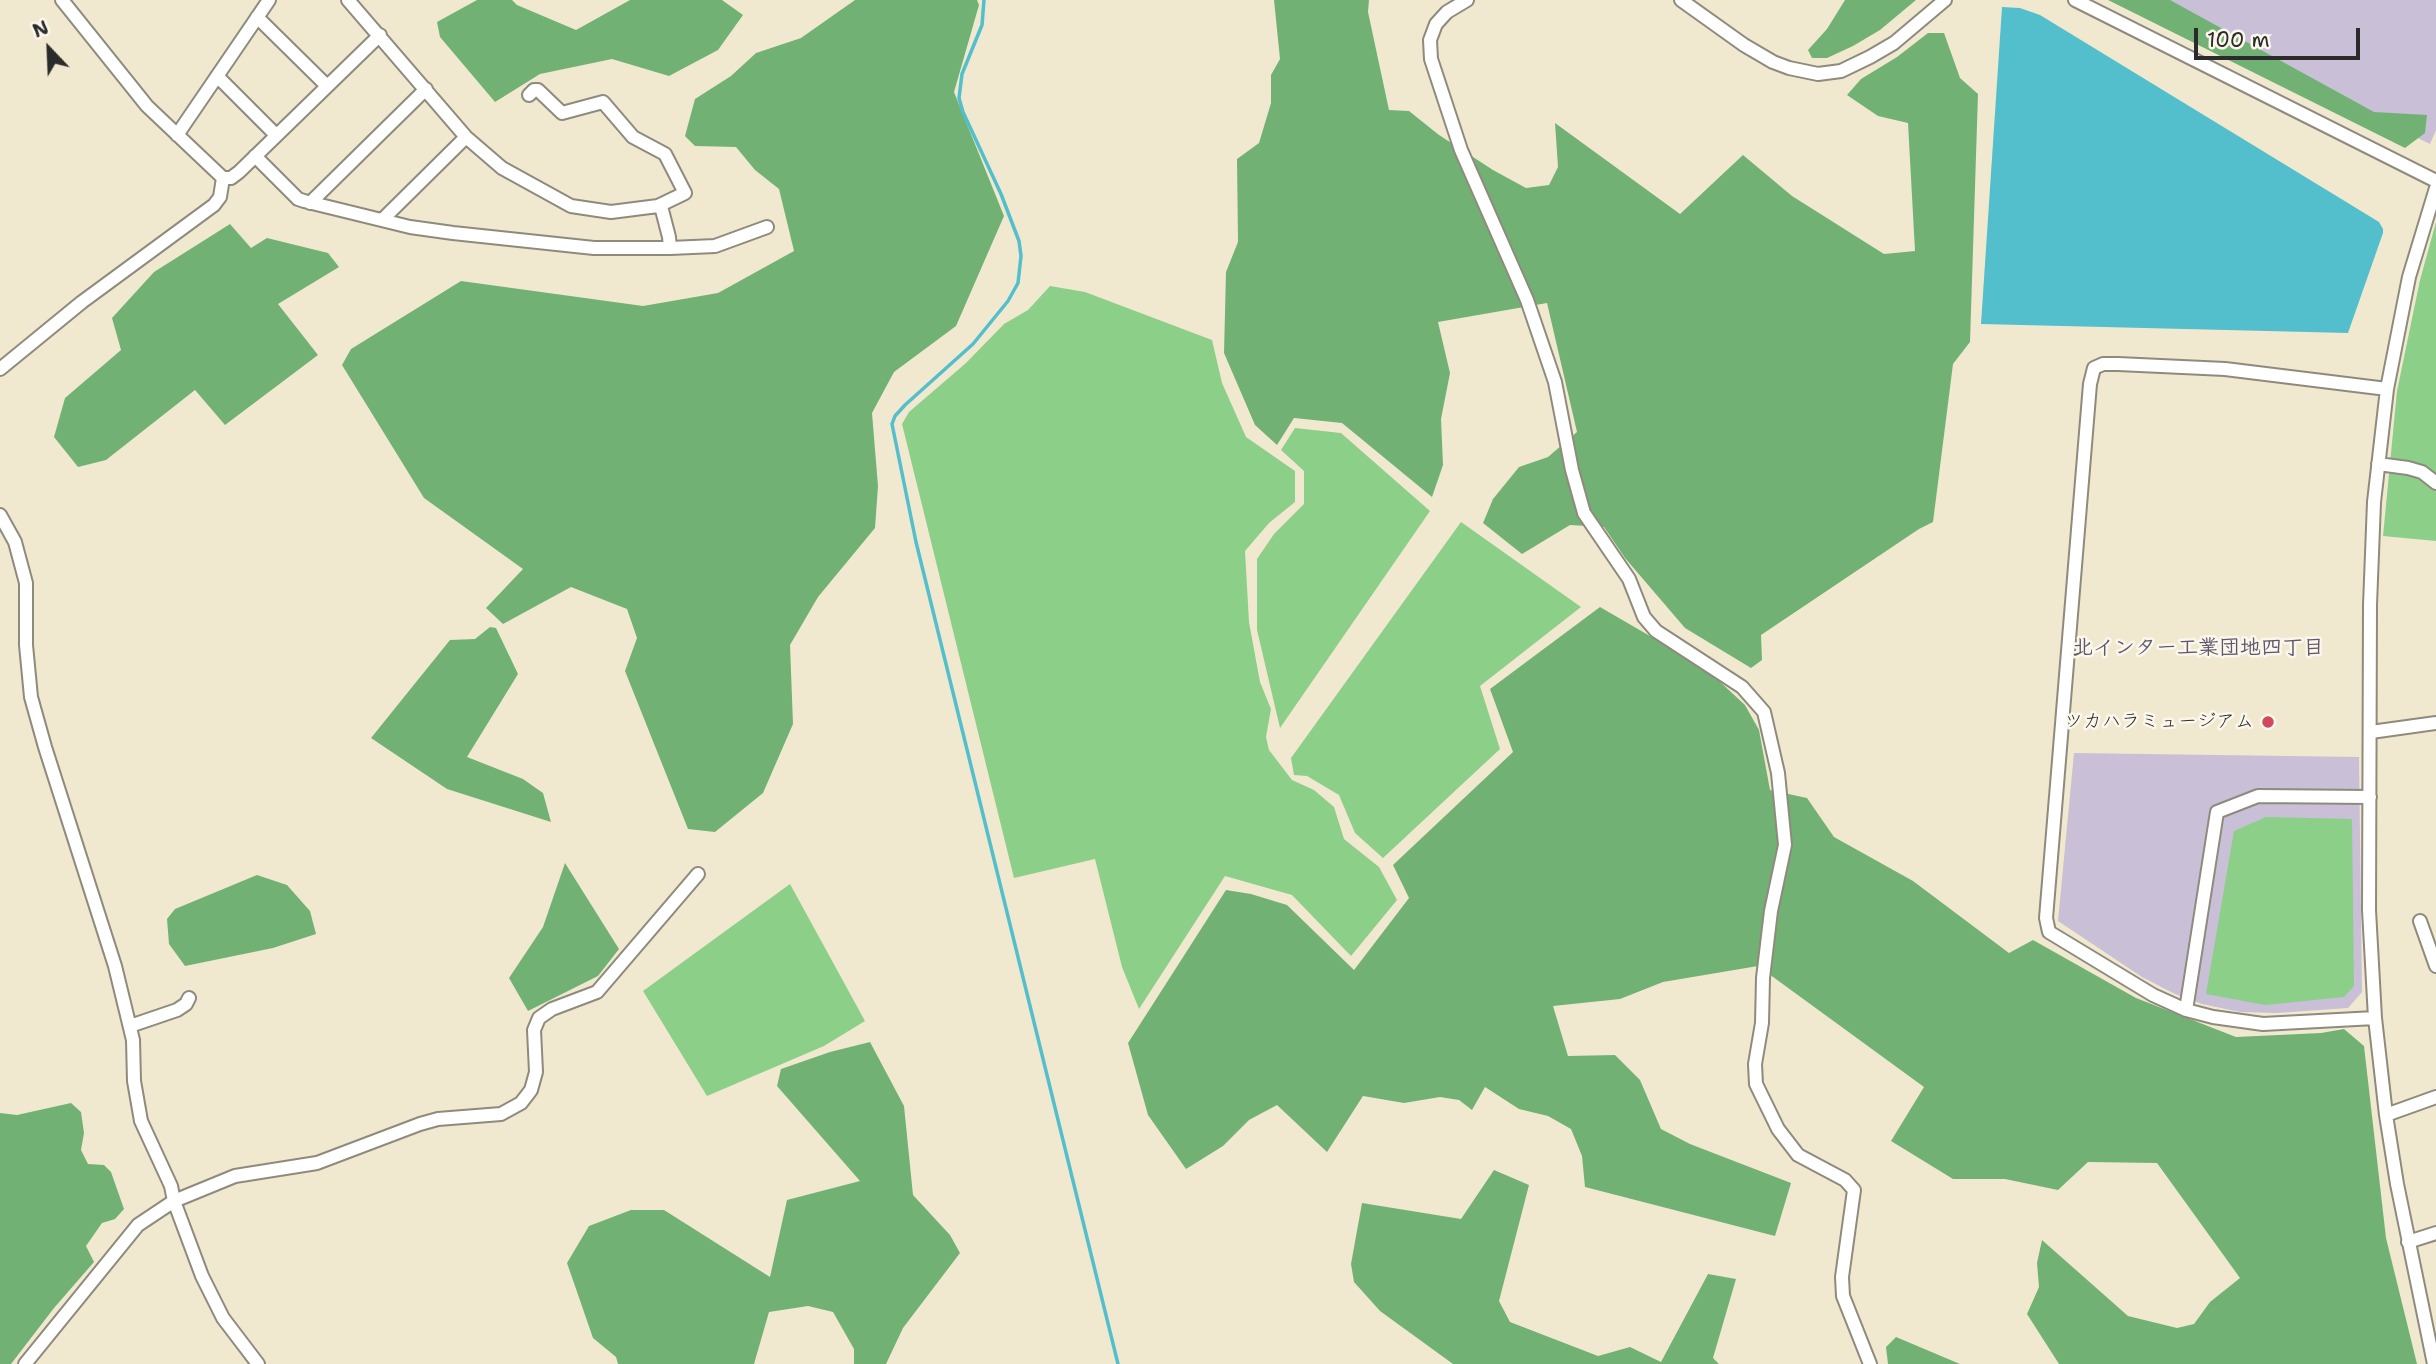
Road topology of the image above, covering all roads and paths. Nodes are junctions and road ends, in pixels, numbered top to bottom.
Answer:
1 (62, 0) edge
2 (269, 0) edge
3 (348, 0) edge
4 (1466, 0) edge
5 (1681, 0) edge
6 (1945, 0) edge
7 (2075, 0) edge
8 (257, 17) junction
9 (380, 35) junction
10 (217, 76) junction
11 (327, 85) junction
12 (426, 89) junction
13 (529, 95) dead end
14 (177, 135) junction
15 (276, 135) junction
16 (466, 137) junction
17 (255, 156) junction
18 (223, 178) junction
19 (2436, 181) edge
20 (2436, 188) edge
21 (310, 203) junction
22 (658, 206) junction
23 (382, 220) junction
24 (767, 227) dead end
25 (670, 248) junction
26 (0, 369) edge
27 (2387, 389) junction
28 (2378, 464) junction
29 (2436, 483) edge
30 (0, 515) edge
31 (2436, 723) edge
32 (2371, 732) junction
33 (2370, 797) junction
34 (698, 874) dead end
35 (2420, 921) dead end
36 (2436, 966) edge
37 (189, 998) dead end
38 (2186, 1010) junction
39 (2375, 1018) junction
40 (130, 1027) junction
41 (2436, 1097) edge
42 (2386, 1115) junction
43 (174, 1201) junction
44 (2436, 1233) edge
45 (2408, 1242) junction
46 (25, 1364) edge
47 (258, 1364) edge
48 (1870, 1364) edge
49 (2434, 1364) edge

1 - 14 street
2 - 8 street
3 - 9 street
4 - 48 street
5 - 6 street
7 - 19 street
8 - 10 street
8 - 11 street
9 - 11 street
9 - 12 street
10 - 14 street
10 - 15 street
11 - 15 street
12 - 16 street
12 - 21 street
13 - 22 street
14 - 18 street
15 - 17 street
16 - 22 street
16 - 23 street
17 - 18 street
17 - 21 street
18 - 26 street
20 - 27 street
21 - 23 street
22 - 25 street
23 - 25 street
24 - 25 street
27 - 28 street
27 - 38 street
28 - 29 street
28 - 32 street
30 - 40 street
31 - 32 street
32 - 33 street
33 - 38 street
33 - 39 street
34 - 43 street
35 - 36 street
37 - 40 street
38 - 39 street
39 - 42 street
40 - 43 street
41 - 42 street
42 - 45 street
43 - 46 street
43 - 47 street
44 - 45 street
45 - 49 street

